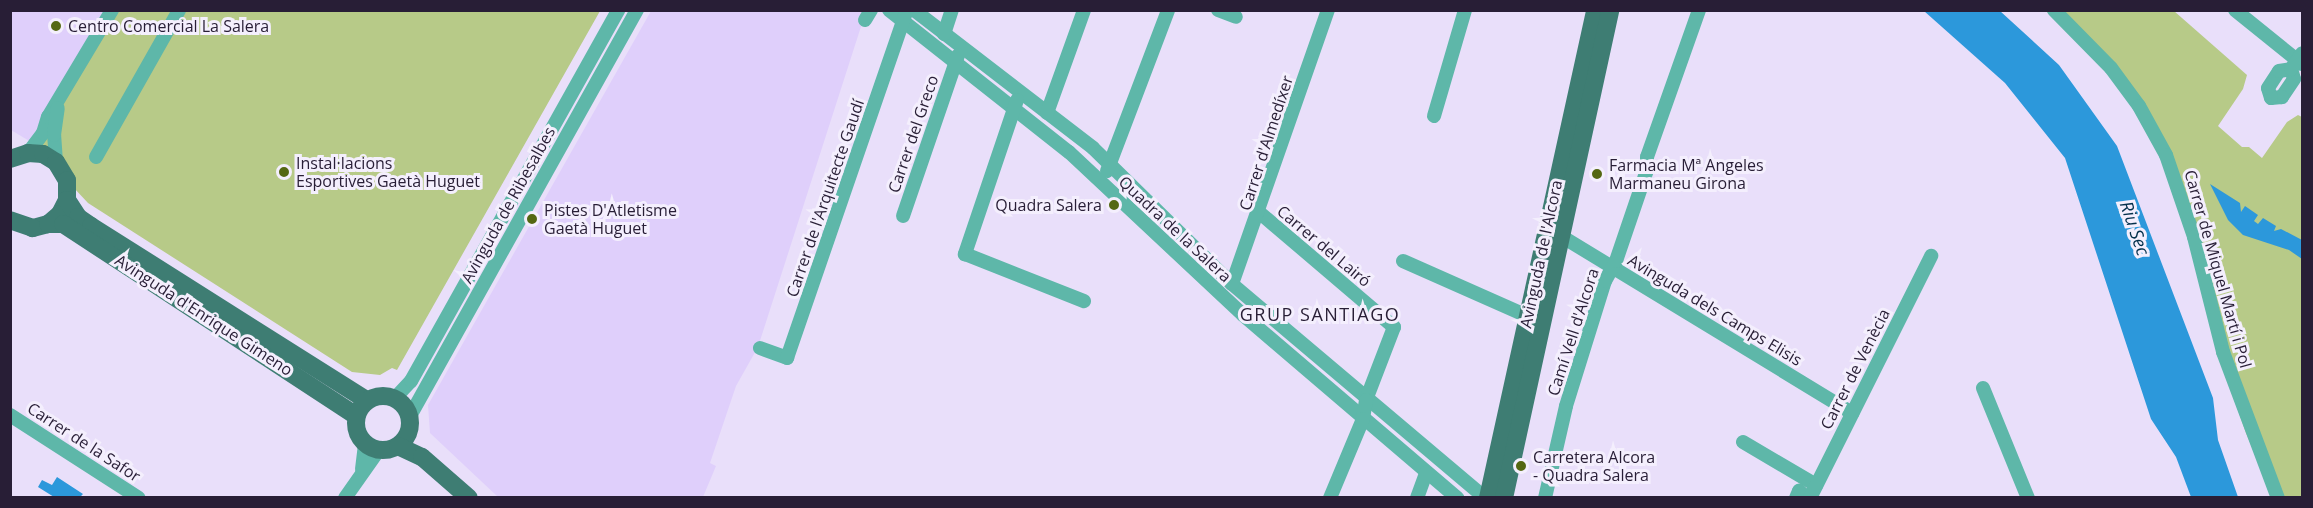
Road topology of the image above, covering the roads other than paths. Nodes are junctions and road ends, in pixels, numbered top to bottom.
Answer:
1 (112, 10) edge
2 (179, 10) edge
3 (618, 10) edge
4 (637, 10) edge
5 (889, 10) edge
6 (914, 10) edge
7 (952, 10) edge
8 (1084, 10) edge
9 (1168, 10) edge
10 (1218, 10) edge
11 (1328, 10) edge
12 (1465, 10) edge
13 (1594, 10) edge
14 (1610, 10) edge
15 (1699, 10) edge
16 (2054, 10) edge
17 (2235, 10) edge
18 (905, 16) edge
19 (1236, 17) dead end
20 (944, 34) junction
21 (962, 48) junction
22 (2298, 61) edge
23 (955, 62) junction
24 (1020, 93) junction
25 (58, 106) junction
26 (1014, 108) junction
27 (1047, 113) junction
28 (1434, 116) dead end
29 (1093, 148) junction
30 (19, 156) edge
31 (96, 158) dead end
32 (56, 162) junction
33 (1080, 162) junction
34 (1110, 166) junction
35 (1100, 181) junction
36 (67, 200) junction
37 (1260, 213) junction
38 (903, 216) dead end
39 (48, 224) junction
40 (13, 225) edge
41 (1561, 236) junction
42 (1931, 256) dead end
43 (1403, 261) dead end
44 (1612, 267) junction
45 (1232, 285) junction
46 (1084, 300) dead end
47 (1527, 316) junction
48 (760, 348) dead end
49 (1983, 388) dead end
50 (395, 398) junction
51 (366, 400) junction
52 (1366, 400) junction
53 (1852, 413) junction
54 (10, 415) edge
55 (356, 416) junction
56 (1364, 419) junction
57 (406, 432) junction
58 (1743, 442) dead end
59 (371, 447) junction
60 (1426, 473) junction
61 (1811, 493) edge
62 (139, 498) edge
63 (345, 498) edge
64 (469, 498) edge
65 (1330, 498) edge
66 (1417, 498) edge
67 (1457, 498) edge
68 (1486, 498) edge
69 (1504, 498) edge
70 (1545, 498) edge
71 (1796, 498) edge
72 (2028, 498) edge
73 (2278, 498) edge

1 - 25 street
2 - 31 street
3 - 50 street, Avinguda de Ribesalbes
4 - 57 street, Avinguda de Ribesalbes
5 - 18 street, Quadra de la Salera
6 - 20 street, Quadra de la Salera
7 - 20 street
8 - 27 street
9 - 34 street
10 - 19 street
11 - 37 street, Carrer d'Almedíxer
12 - 28 street
13 - 47 main road, Avinguda de l'Alcora
14 - 41 main road, Avinguda de l'Alcora
15 - 44 street, Camí Vell d'Alcora
16 - 73 street, Carrer de Miquel Martí i Pol
17 - 22 street
18 - 23 street, Quadra de la Salera
18 - 48 street, Carrer de l'Arquitecte Gaudí
20 - 21 street, Quadra de la Salera
21 - 23 street
21 - 24 street, Quadra de la Salera
23 - 26 street, Quadra de la Salera
23 - 38 street, Carrer del Greco
24 - 26 street
24 - 27 street, Quadra de la Salera
25 - 30 street
25 - 32 street
26 - 33 street, Quadra de la Salera
26 - 46 street
27 - 29 street, Quadra de la Salera
29 - 33 street
29 - 34 street, Quadra de la Salera
30 - 32 main road
32 - 36 main road
33 - 35 street, Quadra de la Salera
34 - 35 street, Quadra de la Salera
34 - 45 street, Quadra de la Salera
35 - 56 street, Quadra de la Salera
36 - 39 main road
36 - 51 main road, Avinguda d'Enrique Gimeno
37 - 45 street, Carrer d'Almedíxer
37 - 52 street, Carrer del Lairó
39 - 40 main road
39 - 55 main road, Avinguda d'Enrique Gimeno
41 - 44 street, Avinguda dels Camps Elisis
41 - 69 main road, Avinguda de l'Alcora
42 - 53 street, Carrer de Venècia
43 - 47 street
44 - 53 street, Avinguda dels Camps Elisis
44 - 70 street, Camí Vell d'Alcora
45 - 52 street, Quadra de la Salera
47 - 68 main road, Avinguda de l'Alcora
49 - 72 street
50 - 51 main road
50 - 57 main road
51 - 55 main road
52 - 56 street
52 - 68 street, Quadra de la Salera
53 - 61 street, Carrer de Venècia
54 - 62 street, Carrer de la Safor
55 - 59 main road
56 - 60 street, Quadra de la Salera
56 - 65 street
57 - 59 main road
57 - 64 main road
58 - 61 street
59 - 63 street
60 - 66 street
60 - 67 street, Quadra de la Salera
61 - 71 street

